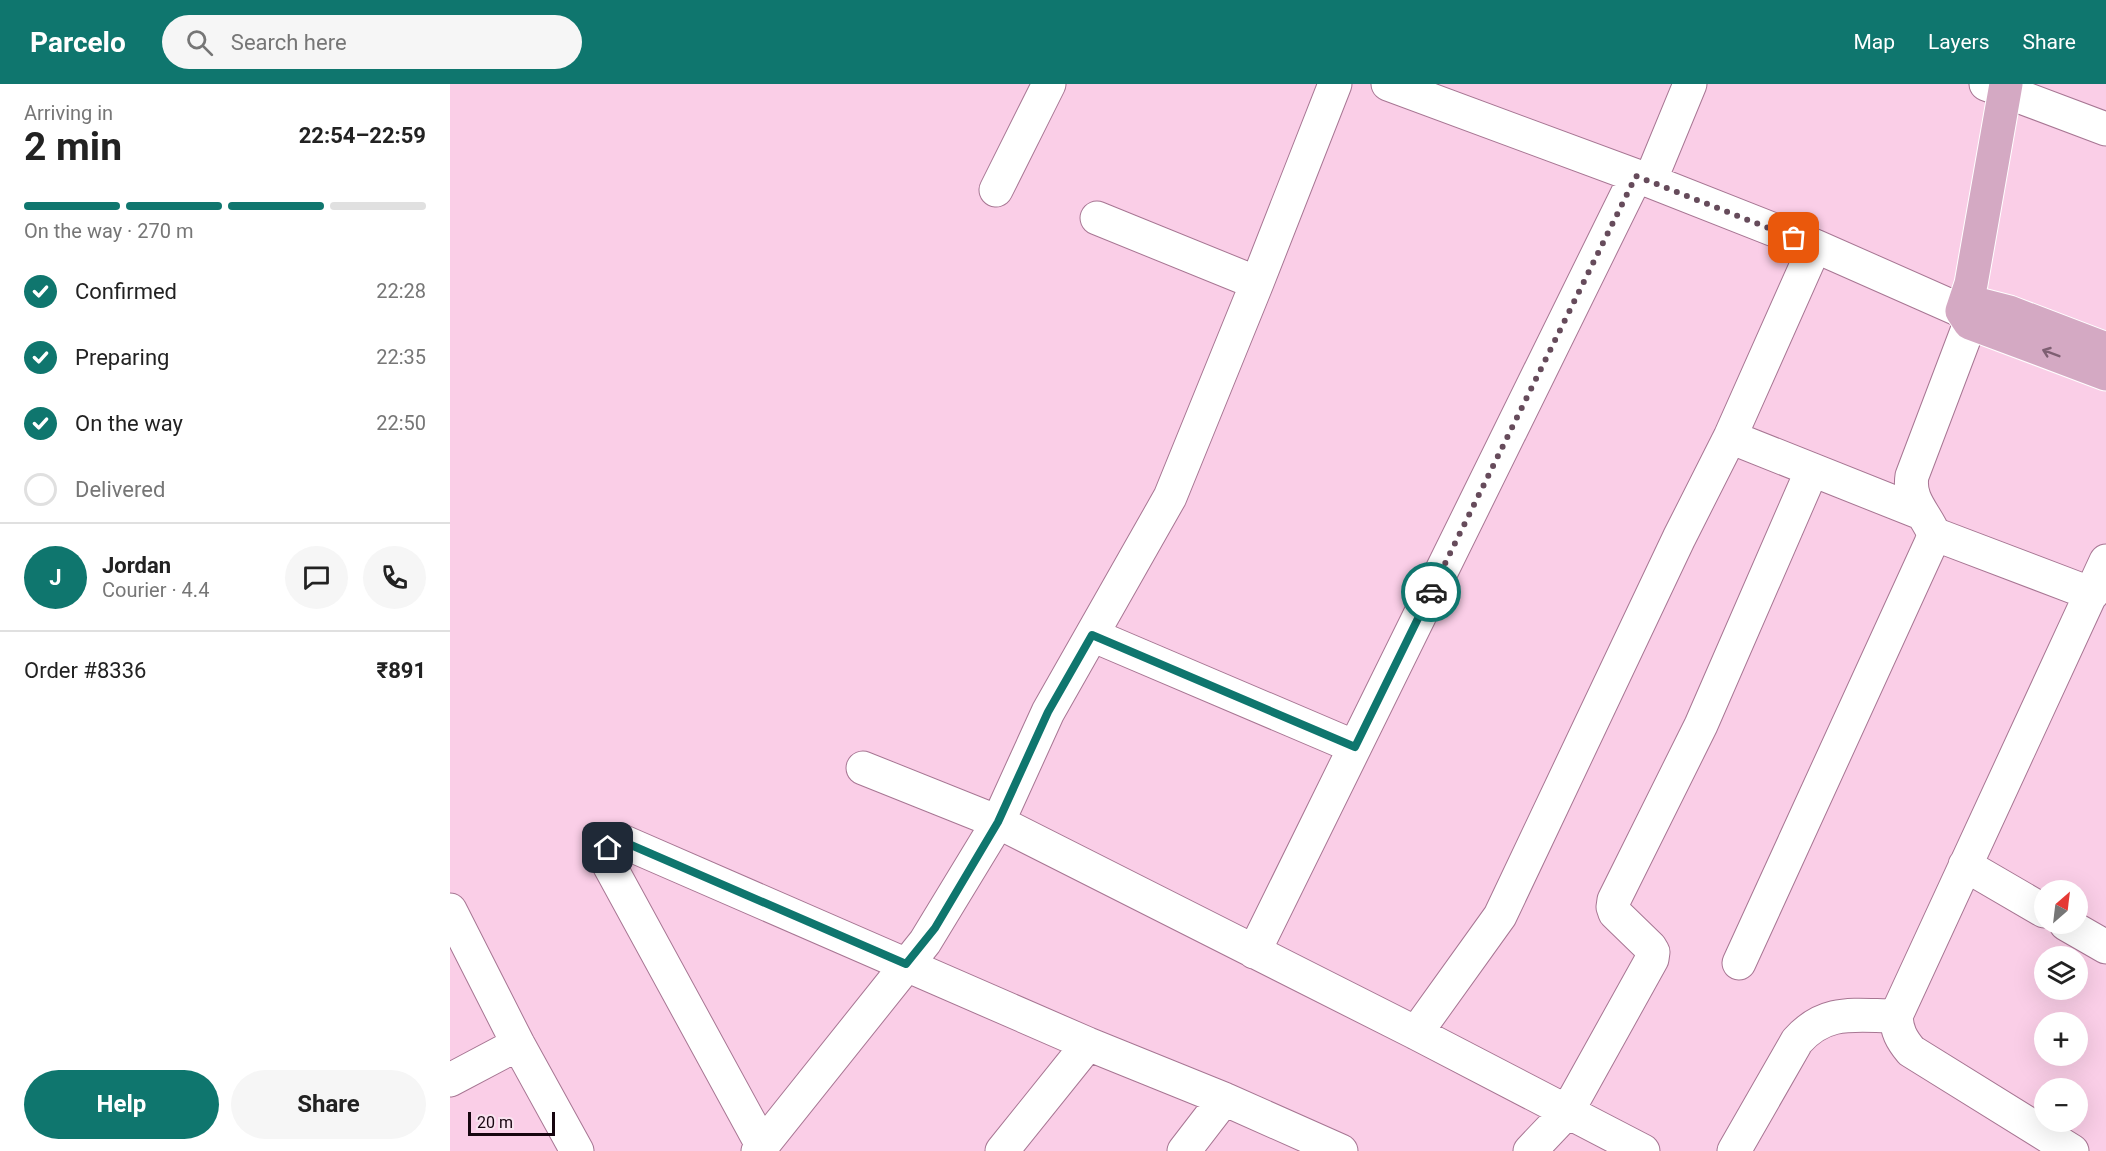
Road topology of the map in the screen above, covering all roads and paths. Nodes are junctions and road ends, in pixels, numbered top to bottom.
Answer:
1 (1049, 84) edge
2 (1335, 84) edge
3 (1388, 84) edge
4 (1689, 84) edge
5 (1999, 86) edge
6 (2106, 129) edge
7 (1643, 179) junction
8 (996, 190) dead end
9 (1097, 218) dead end
10 (1815, 246) junction
11 (1257, 283) junction
12 (1966, 317) junction
13 (2106, 349) edge
14 (2106, 374) edge
15 (1730, 436) junction
16 (1812, 470) junction
17 (1927, 524) junction
18 (2100, 579) edge
19 (1092, 635) junction
20 (1355, 747) junction
21 (863, 768) dead end
22 (998, 822) junction
23 (1965, 865) junction
24 (2034, 905) edge
25 (450, 910) edge
26 (2083, 934) edge
27 (2106, 947) edge
28 (1254, 952) junction
29 (1739, 963) dead end
30 (906, 964) junction
31 (1896, 1016) junction
32 (1416, 1033) junction
33 (518, 1044) junction
34 (1088, 1044) junction
35 (450, 1080) edge
36 (1224, 1099) junction
37 (1567, 1112) junction
38 (760, 1148) edge
39 (577, 1151) edge
40 (1002, 1151) edge
41 (1184, 1151) edge
42 (1341, 1151) edge
43 (1530, 1151) edge
44 (1643, 1151) edge
45 (1734, 1151) edge
46 (2072, 1151) edge

1 - 8 street
2 - 11 street
3 - 7 street
4 - 7 street
5 - 6 street
5 - 12 main road
7 - 10 street
7 - 20 street
9 - 11 street
10 - 12 street
10 - 15 street
11 - 19 street
12 - 13 main road
14 -> 12 main road
12 - 17 street
15 - 16 street
15 - 32 street
16 - 17 street
16 - 37 street
17 - 18 street
17 - 29 street
18 - 23 street
19 - 20 street
19 - 22 street
20 - 28 street
21 - 22 street
22 - 28 street
22 - 30 street
23 - 24 street
23 - 31 street
25 - 33 street
26 - 27 street
28 - 32 street
30 - 34 street
30 - 38 street
30 - 38 street
31 - 45 street
31 - 46 street
32 - 37 street
33 - 35 street
33 - 39 street
34 - 36 street
34 - 40 street
36 - 41 street
36 - 42 street
37 - 43 street
37 - 44 street

